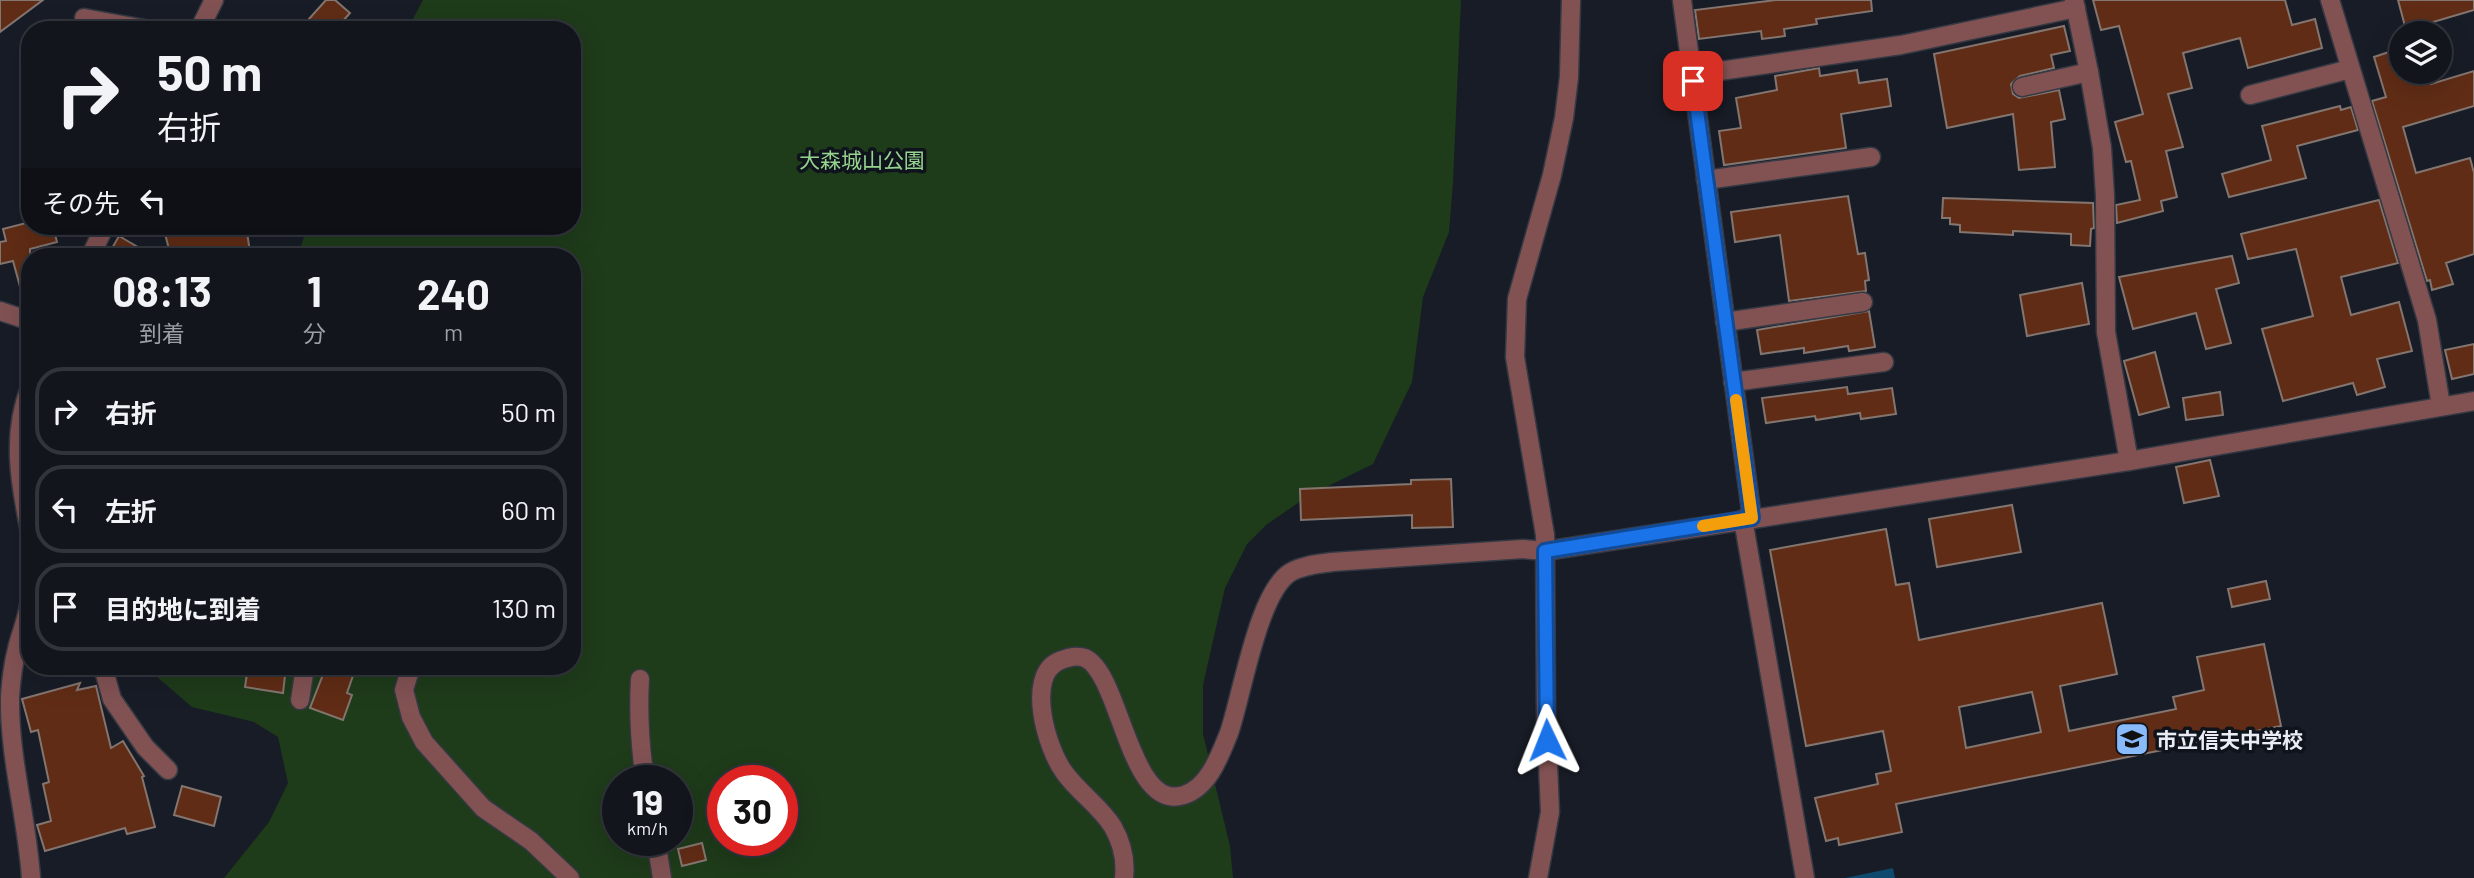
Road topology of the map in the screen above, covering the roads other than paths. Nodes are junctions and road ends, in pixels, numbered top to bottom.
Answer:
1 (214, 0) edge
2 (1572, 0) edge
3 (1682, 0) edge
4 (2330, 0) edge
5 (2075, 4) edge
6 (84, 18) dead end
7 (100, 21) edge
8 (204, 21) edge
9 (2350, 69) junction
10 (2090, 72) junction
11 (1692, 75) junction
12 (2022, 87) dead end
13 (2250, 95) dead end
14 (1871, 157) dead end
15 (1706, 180) junction
16 (1863, 302) dead end
17 (0, 311) edge
18 (21, 318) edge
19 (1725, 322) junction
20 (1884, 362) dead end
21 (1733, 382) junction
22 (2474, 401) edge
23 (2441, 406) junction
24 (21, 428) edge
25 (2129, 461) junction
26 (21, 492) edge
27 (1747, 519) junction
28 (1545, 551) junction
29 (21, 638) edge
30 (105, 675) edge
31 (304, 675) edge
32 (409, 675) edge
33 (640, 680) dead end
34 (300, 700) dead end
35 (5, 704) edge
36 (642, 765) edge
37 (168, 770) dead end
38 (659, 856) edge
39 (30, 878) edge
40 (570, 878) edge
41 (662, 878) edge
42 (1124, 878) edge
43 (1538, 878) edge
44 (1805, 878) edge

1 - 8 street
2 - 28 street
3 - 11 street
4 - 9 street
5 - 10 street
5 - 11 street
6 - 7 street
9 - 13 street
9 - 23 street
10 - 12 street
10 - 25 street
11 - 15 street
14 - 15 street
15 - 19 street
16 - 19 street
17 - 18 street
19 - 21 street
20 - 21 street
21 - 27 street
22 - 23 street
23 - 25 street
24 - 26 street
25 - 27 street
27 - 28 street
27 - 44 street
28 - 42 street
28 - 43 street
29 - 35 street
30 - 37 street
31 - 34 street
32 - 40 street
33 - 36 street
35 - 39 street
38 - 41 street

